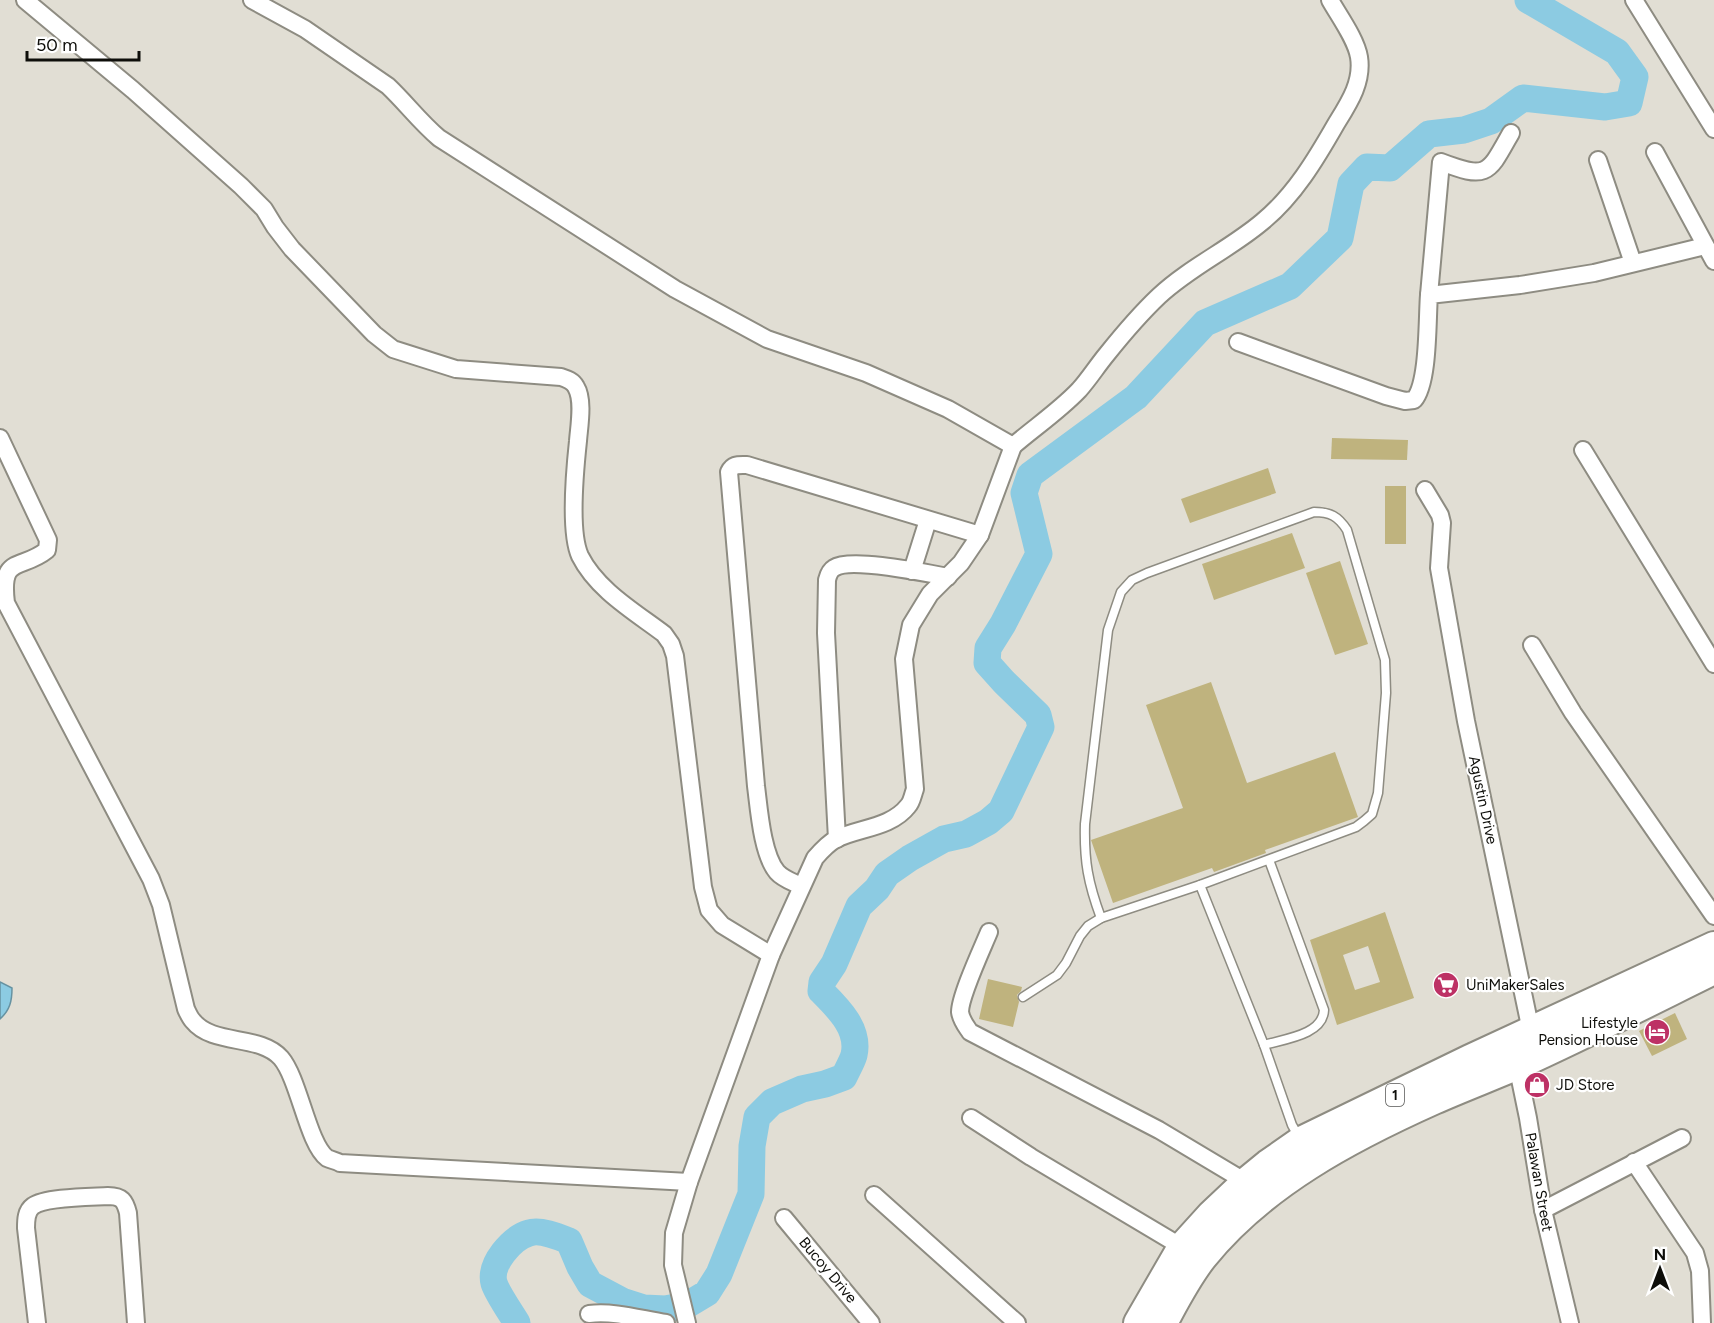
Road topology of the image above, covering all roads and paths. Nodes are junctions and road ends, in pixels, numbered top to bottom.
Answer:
1 (25, 0) edge
2 (252, 0) edge
3 (1330, 0) edge
4 (1634, 0) edge
5 (1714, 129) edge
6 (1511, 133) dead end
7 (1655, 152) dead end
8 (1598, 160) dead end
9 (1706, 246) junction
10 (1714, 261) edge
11 (1632, 263) junction
12 (1429, 295) junction
13 (1238, 342) dead end
14 (0, 438) edge
15 (1013, 446) junction
16 (1583, 450) dead end
17 (1425, 490) dead end
18 (928, 520) junction
19 (980, 535) junction
20 (912, 571) junction
21 (948, 577) junction
22 (1532, 645) dead end
23 (1714, 664) edge
24 (837, 839) junction
25 (1269, 860) junction
26 (1200, 885) junction
27 (801, 886) junction
28 (1714, 916) edge
29 (1101, 918) junction
30 (989, 932) dead end
31 (1714, 946) edge
32 (771, 955) junction
33 (1714, 970) edge
34 (1023, 997) dead end
35 (1264, 1045) junction
36 (1520, 1046) junction
37 (971, 1118) dead end
38 (1682, 1138) dead end
39 (1308, 1152) junction
40 (1634, 1162) junction
41 (690, 1182) junction
42 (1246, 1182) junction
43 (874, 1195) dead end
44 (1542, 1210) junction
45 (784, 1218) dead end
46 (1182, 1247) junction
47 (589, 1314) dead end
48 (685, 1316) edge
49 (37, 1323) edge
50 (136, 1323) edge
51 (666, 1323) edge
52 (871, 1323) edge
53 (1017, 1323) edge
54 (1138, 1323) edge
55 (1162, 1323) edge
56 (1570, 1323) edge
57 (1702, 1323) edge

1 - 32 street
2 - 15 street
3 - 15 street
4 - 5 street
6 - 12 street
7 - 9 street
8 - 11 street
9 - 10 street
9 - 11 street
11 - 12 street
12 - 13 street
14 - 41 street
15 - 19 street
16 - 23 street
17 - 36 street, Agustin Drive
18 - 19 street
18 - 20 street
18 - 27 street
19 - 21 street
20 - 21 street
20 - 24 street
21 - 24 street
22 - 28 street
24 - 27 street
25 - 26 lane
25 - 29 lane
25 - 35 lane
26 - 29 lane
26 - 35 lane
27 - 32 street
29 - 34 lane
30 - 42 street
31 - 36 highway, 1
32 - 41 street
33 - 36 highway, 1
35 - 39 lane
36 - 39 highway, 1
36 - 44 street, Palawan Street
37 - 46 street
38 - 40 street
39 - 42 highway, 1
39 - 55 highway, 1
40 - 44 street
40 - 57 street
41 - 48 street
42 - 46 highway, 1
43 - 53 street
44 - 56 street, Palawan Street
45 - 52 street, Bucoy Drive
46 - 54 highway, 1
47 - 51 street
49 - 50 street

